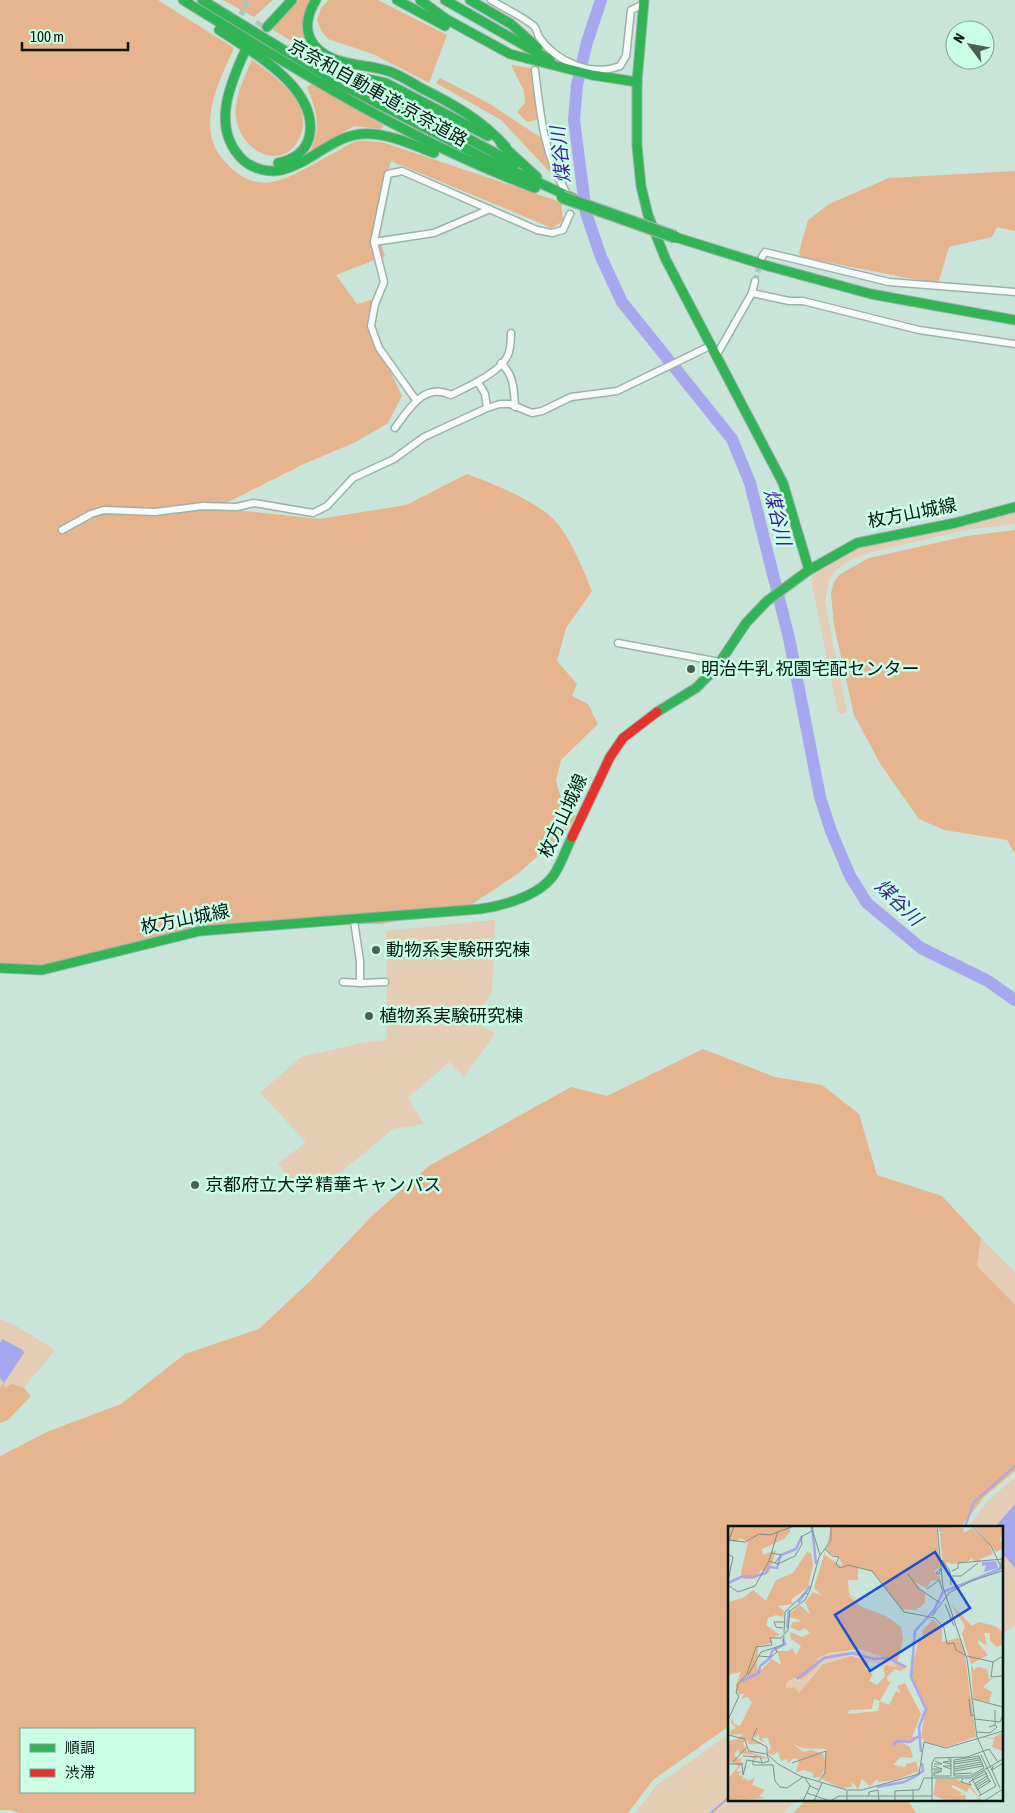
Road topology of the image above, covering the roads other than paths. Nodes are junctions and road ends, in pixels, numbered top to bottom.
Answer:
1 (174, 0) edge
2 (183, 0) edge
3 (202, 0) edge
4 (282, 0) edge
5 (292, 0) edge
6 (316, 0) edge
7 (397, 0) edge
8 (420, 0) edge
9 (424, 0) edge
10 (436, 0) edge
11 (445, 0) edge
12 (458, 0) edge
13 (470, 0) edge
14 (491, 0) edge
15 (644, 2) edge
16 (537, 41) junction
17 (290, 55) junction
18 (552, 63) junction
19 (535, 65) junction
20 (318, 68) junction
21 (347, 75) junction
22 (364, 77) junction
23 (637, 82) junction
24 (506, 147) junction
25 (515, 158) junction
26 (530, 175) junction
27 (514, 181) junction
28 (566, 195) junction
29 (490, 210) junction
30 (570, 214) dead end
31 (374, 242) junction
32 (762, 256) dead end
33 (754, 281) tunnel mouth
34 (843, 286) junction
35 (1015, 292) edge
36 (752, 293) junction
37 (1015, 315) edge
38 (1015, 320) edge
39 (511, 333) dead end
40 (1015, 344) edge
41 (710, 346) junction
42 (716, 356) junction
43 (501, 363) junction
44 (478, 382) junction
45 (416, 400) junction
46 (515, 407) junction
47 (487, 408) junction
48 (395, 428) dead end
49 (1015, 507) edge
50 (62, 530) dead end
51 (809, 570) junction
52 (618, 643) dead end
53 (720, 662) junction
54 (354, 920) junction
55 (0, 968) edge
56 (343, 982) dead end
57 (385, 982) dead end
58 (360, 984) junction

1 - 27 main road
2 - 27 main road, 京奈和自動車道;京奈道路
3 - 17 main road, 京奈和自動車道;京奈道路
4 - 5 main road
6 - 24 main road
7 - 18 main road
8 - 19 main road
9 - 19 main road
10 - 18 main road
11 - 18 main road
12 - 16 main road
13 - 16 main road
14 - 16 street
15 - 16 street
15 - 23 main road
16 - 18 main road
17 - 20 main road
17 - 26 main road, 京奈和自動車道;京奈道路
18 - 19 main road
18 - 23 main road
19 - 28 street
20 - 21 main road
20 - 26 main road
21 - 22 main road
21 - 26 main road
22 - 24 main road
22 - 25 main road
23 - 41 main road
24 - 25 main road
25 - 26 main road
26 - 28 main road, 京奈和自動車道;京奈道路
27 - 28 main road, 京奈和自動車道;京奈道路
28 - 34 main road, 京奈和自動車道;京奈道路, bridge
29 - 30 street
29 - 31 street
29 - 31 street
31 - 45 street
32 - 35 street
33 - 36 street
34 - 37 main road, 京奈和自動車道;京奈道路
34 - 38 main road, 京奈和自動車道;京奈道路
36 - 40 street
36 - 42 street
39 - 43 street
41 - 42 main road
41 - 46 street
42 - 51 main road
43 - 44 street
43 - 46 street
44 - 45 street
44 - 47 street
45 - 48 street
46 - 47 street
47 - 50 street
49 - 51 main road, 枚方山城線
51 - 53 main road, 枚方山城線
52 - 53 street
53 - 54 main road, 枚方山城線
54 - 55 main road, 枚方山城線
54 - 58 street
56 - 58 street
57 - 58 street

